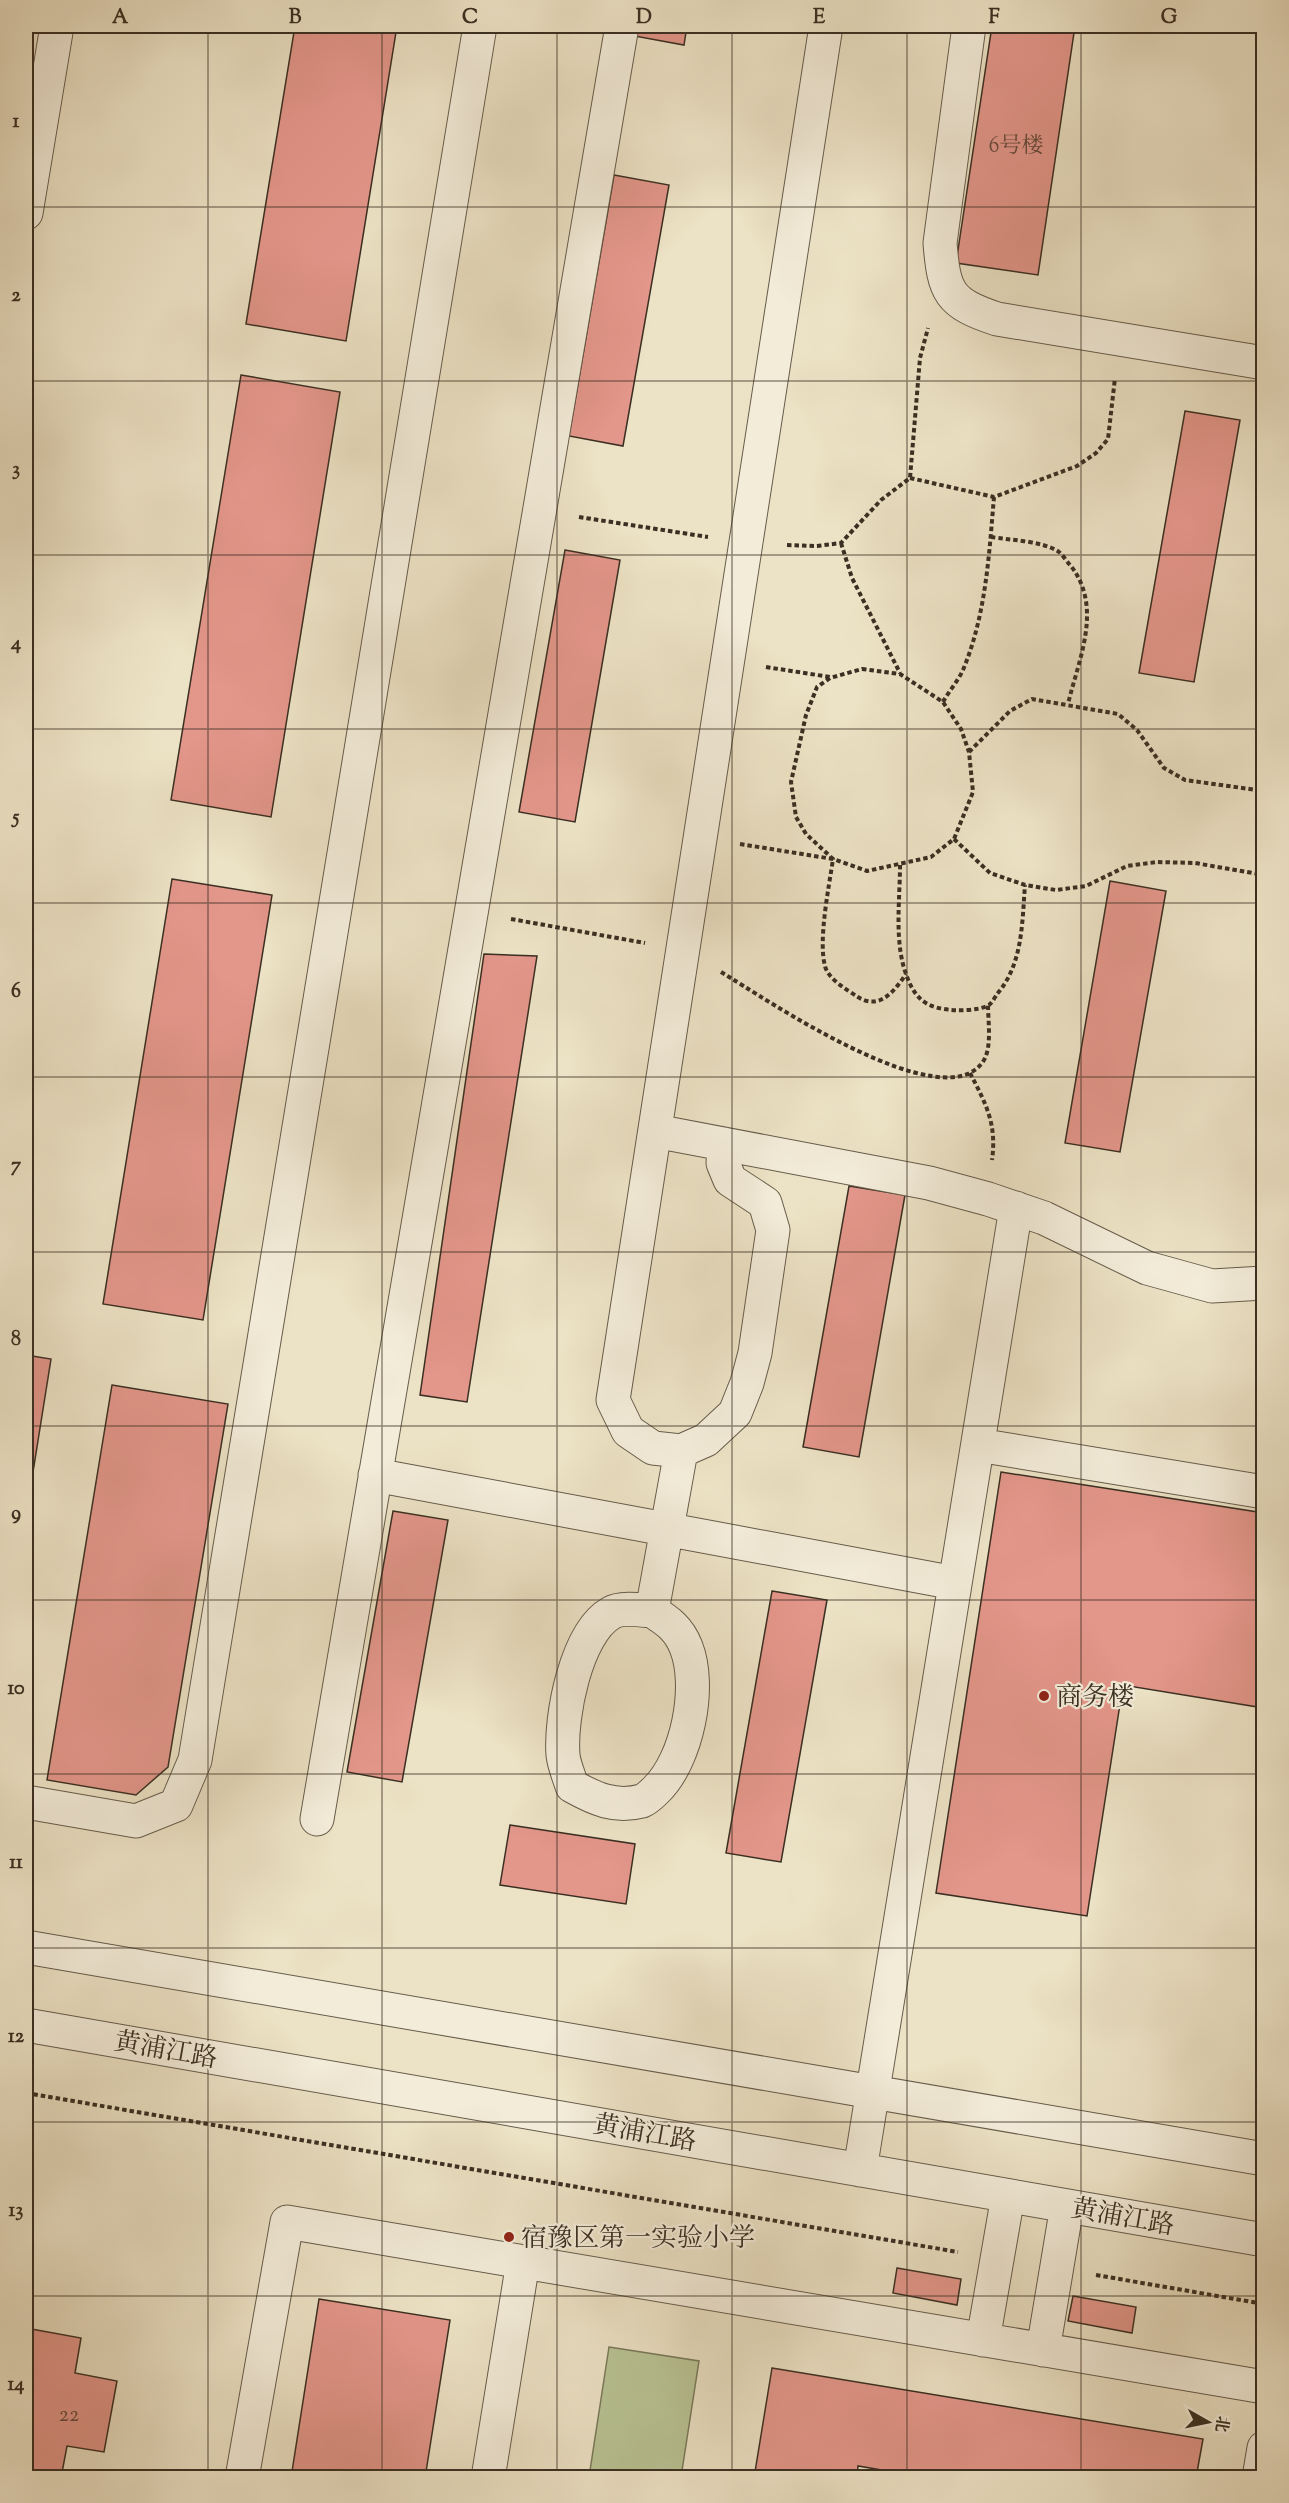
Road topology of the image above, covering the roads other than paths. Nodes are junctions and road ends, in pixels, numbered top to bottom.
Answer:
1 (57, 26) edge
2 (480, 26) edge
3 (622, 26) edge
4 (826, 26) edge
5 (969, 26) edge
6 (26, 213) edge
7 (1263, 363) edge
8 (655, 1131) junction
9 (724, 1144) junction
10 (1002, 1204) junction
11 (1263, 1283) edge
12 (978, 1445) junction
13 (681, 1452) junction
14 (375, 1475) junction
15 (1263, 1492) edge
16 (667, 1530) junction
17 (955, 1583) junction
18 (652, 1611) junction
19 (26, 1802) edge
20 (317, 1820) dead end
21 (26, 1947) edge
22 (26, 2025) edge
23 (873, 2092) junction
24 (1263, 2159) edge
25 (860, 2170) junction
26 (1008, 2196) junction
27 (1067, 2206) junction
28 (1263, 2240) edge
29 (523, 2262) junction
30 (983, 2340) junction
31 (1043, 2350) junction
32 (1263, 2387) edge
33 (1263, 2448) edge
34 (242, 2478) edge
35 (488, 2478) edge
36 (1259, 2478) edge

1 - 6 street
2 - 19 street
3 - 14 street
4 - 8 street
5 - 7 street
8 - 9 street
8 - 13 street
9 - 10 street
9 - 13 street
10 - 11 street
10 - 12 street
12 - 15 street
12 - 17 street
13 - 16 street
14 - 16 street
14 - 20 street
16 - 17 street
16 - 18 street
17 - 23 street
18 - 18 street
21 - 23 street
22 - 25 street, 黄浦江路
23 - 24 street
23 - 25 street
25 - 26 street, 黄浦江路
26 - 27 street, 黄浦江路
26 - 30 street
27 - 28 street, 黄浦江路
27 - 31 street
29 - 30 street
29 - 34 street
29 - 35 street
30 - 31 street
31 - 32 street
33 - 36 street

